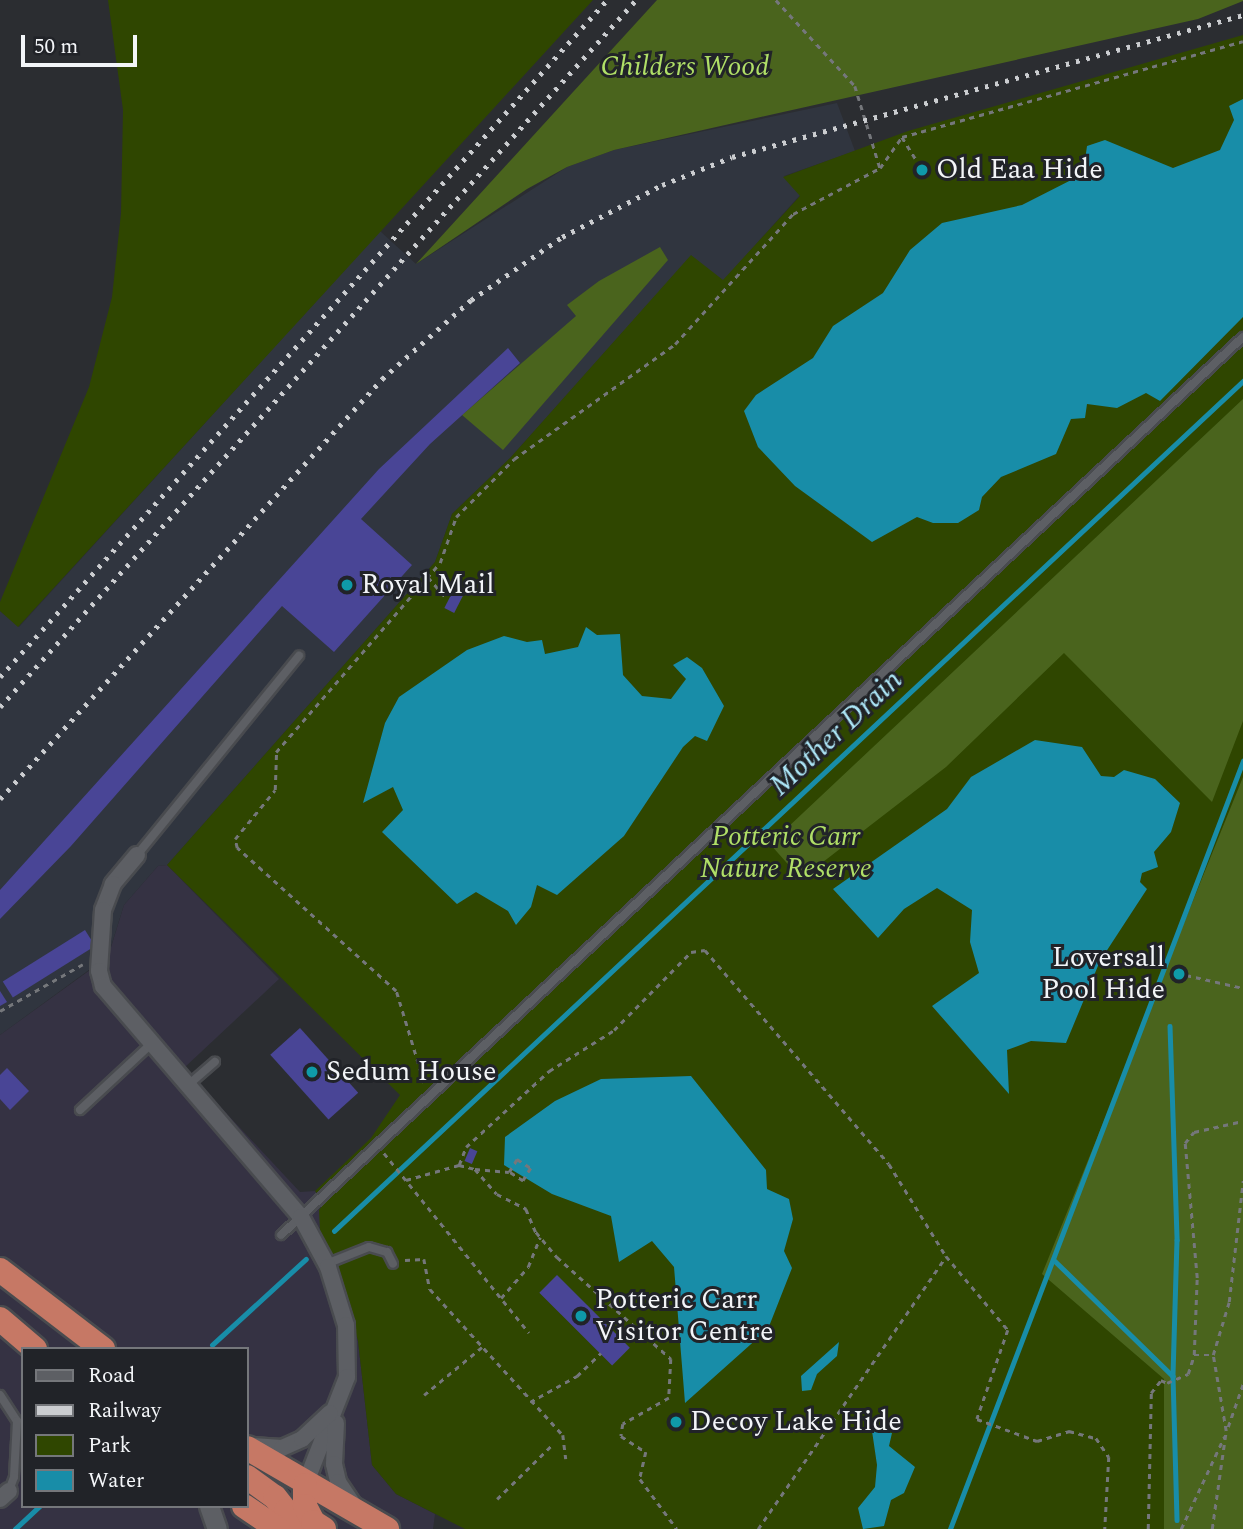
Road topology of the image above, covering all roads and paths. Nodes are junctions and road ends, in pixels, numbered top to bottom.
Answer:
1 (776, 0) edge
2 (1243, 41) edge
3 (902, 137) junction
4 (920, 166) dead end
5 (880, 167) junction
6 (1243, 337) edge
7 (428, 577) junction
8 (446, 598) dead end
9 (299, 656) dead end
10 (137, 855) joint
11 (101, 952) junction
12 (1186, 975) dead end
13 (1243, 988) edge
14 (0, 1012) edge
15 (152, 1043) junction
16 (215, 1062) dead end
17 (187, 1086) junction
18 (432, 1095) junction
19 (80, 1110) dead end
20 (1243, 1121) edge
21 (392, 1164) dead end
22 (459, 1165) junction
23 (475, 1168) junction
24 (509, 1172) junction
25 (406, 1180) junction
26 (1243, 1181) edge
27 (301, 1217) junction
28 (281, 1235) dead end
29 (540, 1237) junction
30 (946, 1256) junction
31 (326, 1264) junction
32 (393, 1264) joint
33 (8, 1278) edge
34 (501, 1298) junction
35 (0, 1319) edge
36 (635, 1328) junction
37 (529, 1333) dead end
38 (622, 1340) dead end
39 (33, 1347) edge
40 (73, 1347) edge
41 (100, 1347) edge
42 (482, 1347) junction
43 (601, 1353) dead end
44 (1194, 1355) junction
45 (1213, 1355) junction
46 (1243, 1384) edge
47 (0, 1395) edge
48 (424, 1395) dead end
49 (530, 1402) junction
50 (338, 1403) junction
51 (1226, 1431) junction
52 (553, 1444) dead end
53 (248, 1446) edge
54 (248, 1447) edge
55 (566, 1460) dead end
56 (248, 1479) edge
57 (305, 1485) junction
58 (4, 1495) edge
59 (497, 1499) dead end
60 (210, 1508) edge
61 (248, 1508) edge
62 (365, 1518) junction
63 (283, 1526) edge
64 (217, 1529) edge
65 (324, 1529) edge
66 (387, 1529) edge
67 (677, 1529) edge
68 (758, 1529) edge
69 (1105, 1529) edge
70 (1149, 1529) edge
71 (1181, 1529) edge
72 (1212, 1529) edge

1 - 5 path
2 - 3 path
3 - 4 path
3 - 5 path
5 - 7 path
6 - 18 lane
7 - 8 path
7 - 18 path
9 - 10 lane
10 - 11 street
11 - 14 path
11 - 15 street
12 - 13 path
15 - 17 street
15 - 19 lane
16 - 17 lane
17 - 27 street
18 - 27 lane
20 - 44 path
21 - 25 path
22 - 23 path
22 - 25 path
22 - 30 path
23 - 24 path
23 - 29 path
24 - 24 path
25 - 34 path
26 - 45 path
27 - 28 lane
27 - 31 street
29 - 34 path
29 - 36 path
30 - 68 path
30 - 69 path
31 - 32 lane
31 - 50 street
32 - 42 path
33 - 40 highway
33 - 41 highway
34 - 37 path
35 - 39 highway
36 - 38 path
36 - 67 path
42 - 48 path
42 - 49 path
43 - 49 path
44 - 45 path
44 - 70 path
45 - 51 path
46 - 51 path
47 - 58 lane
49 - 55 path
50 - 53 street
50 - 57 street
50 - 62 street
51 - 71 path
51 - 72 path
52 - 59 path
54 - 57 highway
56 - 63 highway
57 - 62 highway
57 - 63 street
57 - 65 highway
60 - 64 street
61 - 63 highway
62 - 66 highway

